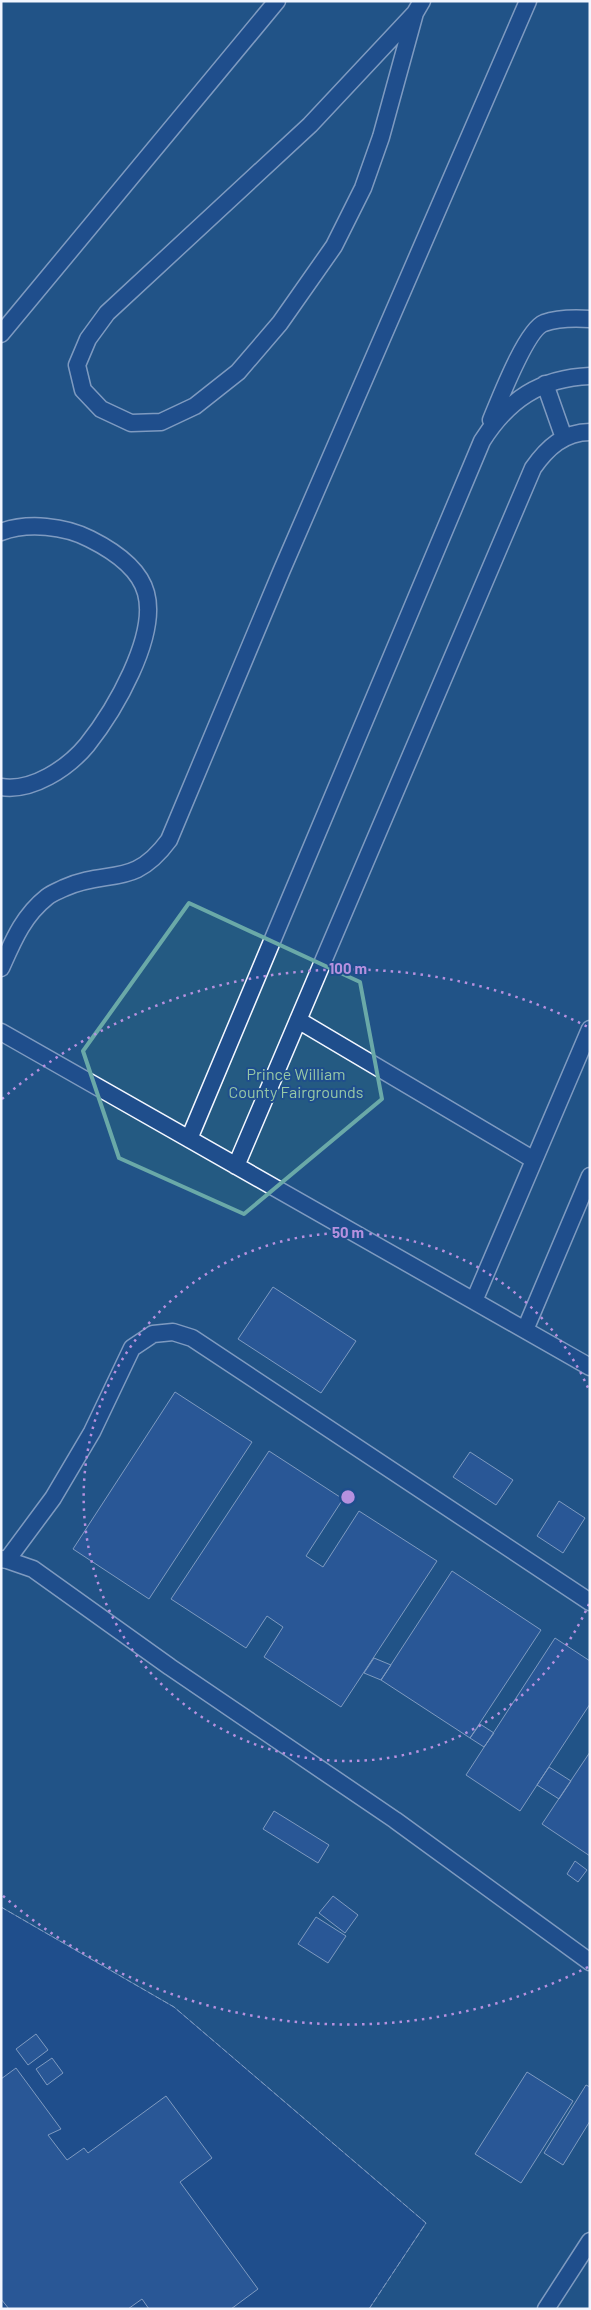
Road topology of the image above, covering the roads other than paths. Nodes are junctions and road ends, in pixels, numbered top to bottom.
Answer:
1 (277, 1) edge
2 (528, 1) edge
3 (418, 7) edge
4 (590, 319) edge
5 (1, 334) edge
6 (590, 376) edge
7 (545, 384) junction
8 (590, 432) edge
9 (564, 438) junction
10 (482, 441) junction
11 (1, 532) edge
12 (1, 787) edge
13 (1, 968) edge
14 (298, 1020) junction
15 (590, 1029) edge
16 (1, 1032) edge
17 (189, 1139) junction
18 (534, 1160) junction
19 (236, 1166) junction
20 (590, 1176) edge
21 (474, 1301) junction
22 (525, 1330) junction
23 (590, 1367) edge
24 (4, 1560) edge
25 (590, 1602) edge
26 (590, 1962) edge
27 (590, 2241) edge
28 (546, 2309) edge

1 - 5 lane
2 - 13 lane
3 - 3 lane
4 - 10 lane
6 - 7 lane
7 - 9 lane
7 - 10 lane
8 - 9 lane
9 - 14 lane
10 - 17 lane
11 - 12 lane
14 - 18 lane
14 - 19 lane
15 - 18 lane
16 - 17 lane
17 - 19 lane
18 - 21 lane
19 - 21 lane
20 - 22 lane
21 - 22 lane
22 - 23 lane
24 - 25 lane
24 - 26 lane
27 - 28 lane

